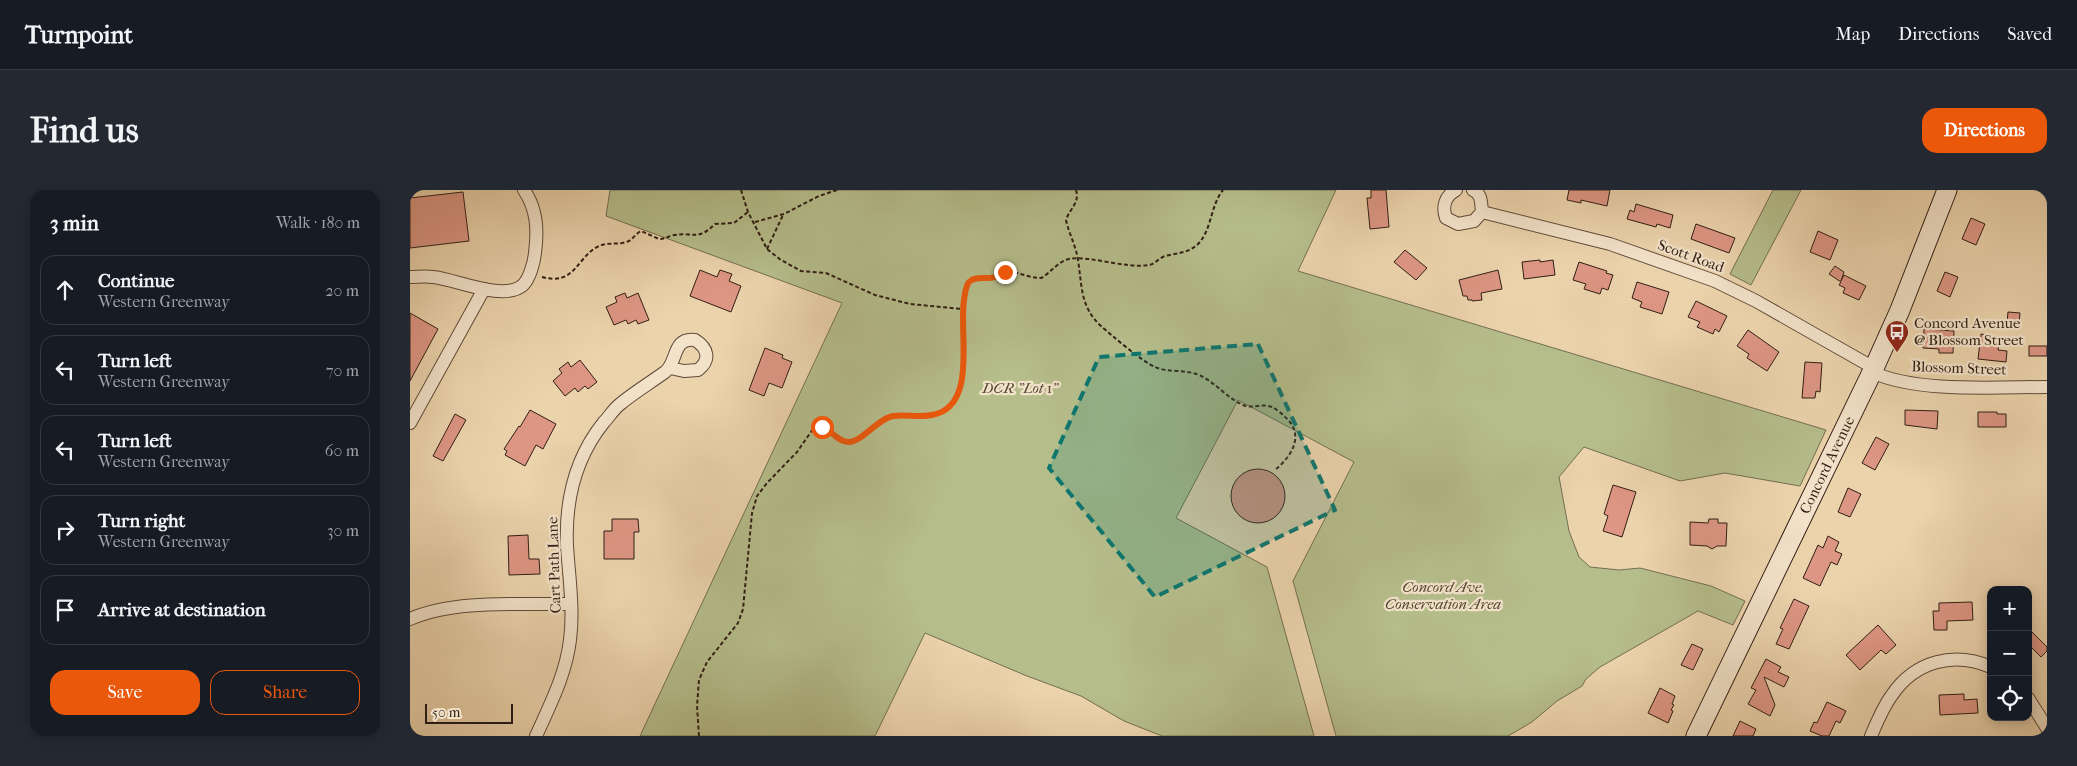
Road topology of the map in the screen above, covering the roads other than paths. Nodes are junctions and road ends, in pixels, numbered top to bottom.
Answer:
1 (524, 190) edge
2 (1456, 190) edge
3 (1473, 190) edge
4 (1947, 190) edge
5 (1482, 212) junction
6 (410, 277) edge
7 (484, 289) junction
8 (670, 368) dead end
9 (1873, 370) junction
10 (2047, 387) edge
11 (410, 423) edge
12 (571, 604) junction
13 (410, 619) edge
14 (1987, 666) edge
15 (2032, 704) edge
16 (2047, 728) edge
17 (536, 736) edge
18 (1696, 736) edge
19 (1871, 736) edge

1 - 7 street
2 - 5 street
3 - 5 street
4 - 9 main road, Concord Avenue
5 - 9 street, Scott Road
6 - 7 street
7 - 11 street
8 - 12 street, Cart Path Lane
9 - 10 street, Blossom Street
9 - 18 main road, Concord Avenue
12 - 13 street
12 - 17 street, Cart Path Lane
14 - 19 street
15 - 16 street

